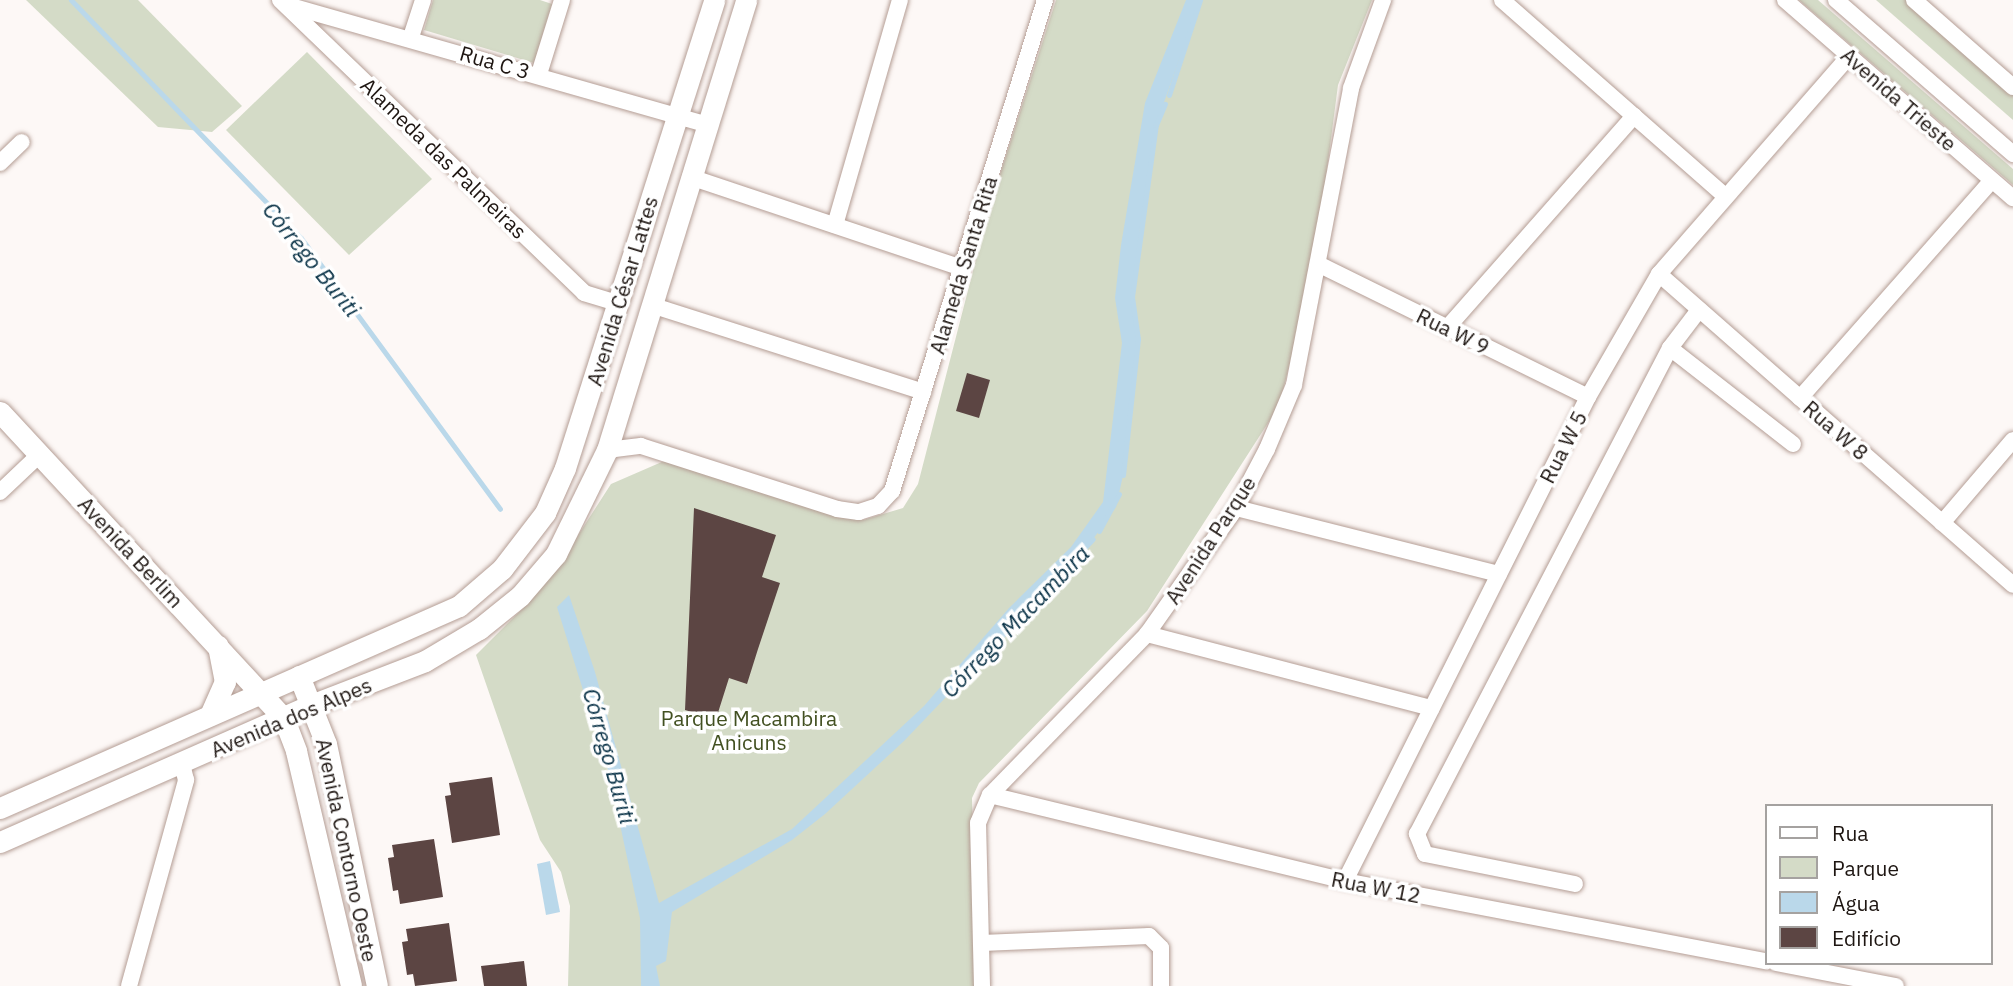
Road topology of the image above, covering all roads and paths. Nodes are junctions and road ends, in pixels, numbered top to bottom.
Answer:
1 (423, 0) edge
2 (562, 0) edge
3 (714, 0) edge
4 (746, 0) edge
5 (901, 0) edge
6 (1045, 0) edge
7 (1383, 0) edge
8 (1502, 0) edge
9 (1785, 0) edge
10 (1836, 0) edge
11 (1914, 0) edge
12 (282, 2) edge
13 (411, 37) junction
14 (1849, 56) junction
15 (539, 74) junction
16 (2013, 87) edge
17 (675, 115) junction
18 (1634, 116) junction
19 (705, 124) junction
20 (22, 142) dead end
21 (2013, 154) edge
22 (0, 163) edge
23 (690, 177) junction
24 (1992, 180) junction
25 (1726, 197) junction
26 (2013, 198) edge
27 (835, 225) junction
28 (1318, 264) junction
29 (962, 268) junction
30 (1659, 274) junction
31 (616, 303) junction
32 (651, 305) junction
33 (1699, 310) junction
34 (1447, 328) junction
35 (1670, 348) junction
36 (923, 392) junction
37 (1588, 397) junction
38 (1800, 398) junction
39 (0, 412) edge
40 (2013, 440) edge
41 (1793, 444) dead end
42 (607, 450) junction
43 (39, 455) junction
44 (0, 492) edge
45 (1236, 508) junction
46 (1942, 523) junction
47 (556, 554) joint
48 (502, 569) joint
49 (1499, 574) junction
50 (2013, 585) edge
51 (1147, 634) junction
52 (218, 644) junction
53 (299, 676) junction
54 (263, 691) junction
55 (311, 705) junction
56 (1432, 708) junction
57 (210, 715) junction
58 (284, 719) junction
59 (181, 764) junction
60 (990, 795) junction
61 (0, 808) edge
62 (0, 842) edge
63 (1345, 881) junction
64 (1576, 884) dead end
65 (982, 943) junction
66 (1764, 961) edge
67 (1786, 965) edge
68 (346, 979) edge
69 (129, 986) edge
70 (377, 986) edge
71 (982, 986) edge
72 (1161, 986) edge
73 (1896, 986) edge

1 - 13 street
2 - 15 street
3 - 17 main road, Avenida César Lattes
4 - 19 main road, Avenida César Lattes
5 - 27 street
6 - 29 street, Alameda Santa Rita
7 - 28 street, Avenida Parque
8 - 18 street
9 - 14 street, Avenida Trieste
10 - 21 street, Avenida Trieste
11 - 16 street
12 - 13 street, Rua C 3
12 - 31 street, Alameda das Palmeiras
13 - 15 street, Rua C 3
14 - 24 street, Avenida Trieste
14 - 25 street, Rua W 5
15 - 17 street, Rua C 3
17 - 19 street, Rua C 3
17 - 31 main road, Avenida César Lattes
18 - 25 street
18 - 34 street
19 - 23 main road, Avenida César Lattes
20 - 22 street
23 - 27 street
23 - 32 main road, Avenida César Lattes
24 - 26 street, Avenida Trieste
24 - 38 street
25 - 30 street, Rua W 5
27 - 29 street
28 - 34 street, Rua W 9
28 - 45 street, Avenida Parque
29 - 36 street, Alameda Santa Rita
30 - 33 street, Rua W 8
30 - 37 street, Rua W 5
31 - 48 main road, Avenida César Lattes
32 - 36 street
32 - 42 main road, Avenida César Lattes
33 - 35 street
33 - 38 street, Rua W 8
34 - 37 street, Rua W 9
35 - 41 street
35 - 64 street
36 - 42 street, Alameda Santa Rita
37 - 49 street, Rua W 5
38 - 46 street, Rua W 8
39 - 43 main road, Avenida Berlim
40 - 46 street
42 - 47 main road, Avenida César Lattes
43 - 44 street
43 - 52 main road, Avenida Berlim
45 - 49 street
45 - 51 street, Avenida Parque
46 - 50 street, Rua W 8
47 - 55 main road, Avenida dos Alpes
48 - 53 main road, Avenida dos Alpes
49 - 56 street, Rua W 5
51 - 56 street
51 - 60 street, Avenida Parque
52 - 54 main road, Avenida Berlim
52 - 57 main road
53 - 54 main road, Avenida dos Alpes
53 - 55 main road, Avenida Contorno Oeste
54 - 57 main road, Avenida dos Alpes
54 - 58 main road, Avenida Contorno Oeste
55 - 58 main road, Avenida dos Alpes
55 - 70 main road, Avenida Contorno Oeste
56 - 63 street, Rua W 5
57 - 61 main road, Avenida dos Alpes
58 - 59 main road, Avenida dos Alpes
58 - 68 main road, Avenida Contorno Oeste
59 - 62 main road, Avenida dos Alpes
59 - 69 street
60 - 63 street, Rua W 12
60 - 65 street, Avenida Parque
63 - 66 street, Rua W 12
65 - 71 street, Avenida Parque
65 - 72 street
67 - 73 street

